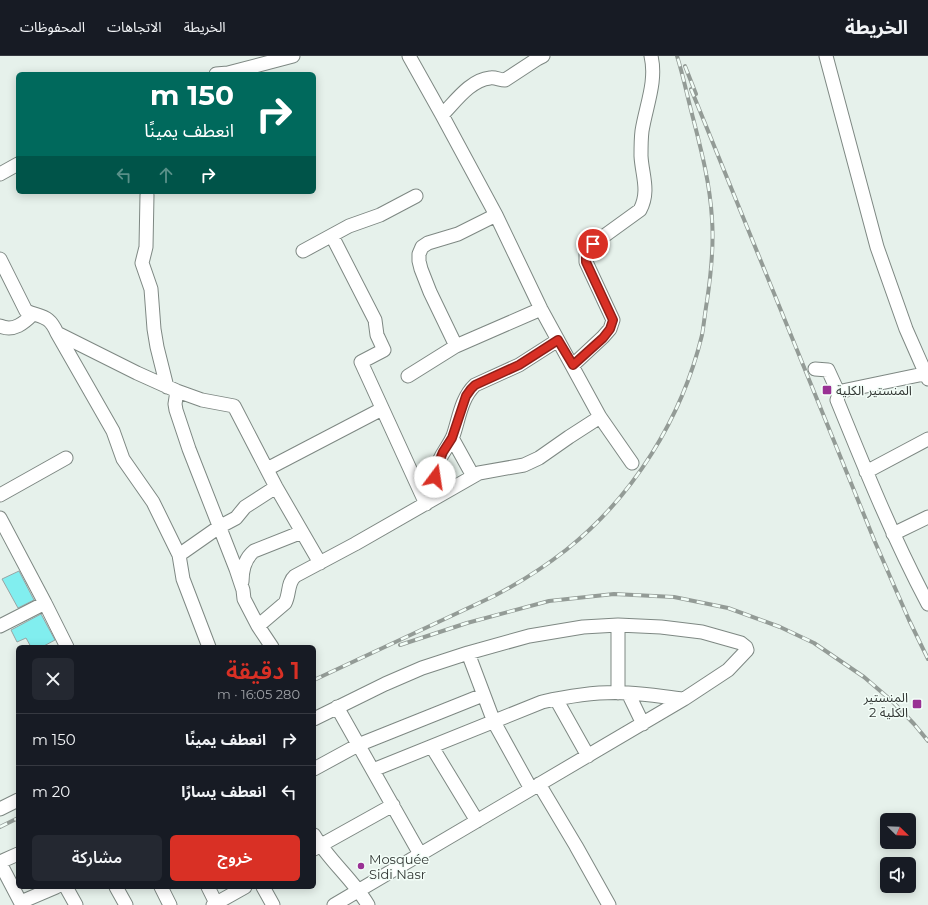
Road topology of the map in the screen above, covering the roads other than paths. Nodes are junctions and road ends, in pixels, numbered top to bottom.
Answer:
1 (292, 56) edge
2 (409, 56) edge
3 (543, 56) edge
4 (651, 56) edge
5 (826, 56) edge
6 (232, 72) edge
7 (442, 115) junction
8 (16, 165) edge
9 (0, 174) edge
10 (148, 195) dead end
11 (416, 196) dead end
12 (496, 215) junction
13 (332, 236) junction
14 (303, 251) dead end
15 (0, 259) edge
16 (541, 309) junction
17 (33, 314) junction
18 (0, 326) edge
19 (57, 333) junction
20 (558, 340) junction
21 (456, 346) junction
22 (573, 365) junction
23 (815, 369) dead end
24 (927, 375) edge
25 (408, 376) dead end
26 (172, 389) junction
27 (839, 394) junction
28 (382, 409) junction
29 (600, 417) junction
30 (452, 438) junction
31 (928, 439) edge
32 (66, 458) dead end
33 (632, 463) dead end
34 (267, 469) junction
35 (866, 472) junction
36 (473, 476) junction
37 (276, 487) junction
38 (0, 495) edge
39 (430, 501) junction
40 (928, 517) edge
41 (0, 518) edge
42 (219, 527) junction
43 (302, 532) junction
44 (893, 534) junction
45 (179, 555) junction
46 (320, 562) junction
47 (243, 590) junction
48 (927, 599) edge
49 (46, 603) junction
50 (618, 624) junction
51 (0, 626) edge
52 (258, 626) junction
53 (66, 645) edge
54 (208, 645) edge
55 (271, 645) edge
56 (468, 653) junction
57 (623, 693) junction
58 (483, 695) junction
59 (556, 699) junction
60 (684, 699) junction
61 (337, 707) junction
62 (316, 718) edge
63 (494, 722) junction
64 (643, 724) junction
65 (358, 745) junction
66 (432, 747) junction
67 (588, 756) junction
68 (316, 768) edge
69 (373, 770) junction
70 (535, 787) junction
71 (16, 801) edge
72 (393, 806) junction
73 (0, 809) edge
74 (477, 821) junction
75 (316, 843) edge
76 (420, 854) junction
77 (16, 855) edge
78 (0, 862) edge
79 (52, 889) edge
80 (67, 889) edge
81 (117, 889) edge
82 (162, 889) edge
83 (209, 889) edge
84 (241, 889) edge
85 (264, 889) edge
86 (360, 891) junction
87 (21, 904) edge
88 (215, 904) edge
89 (76, 905) edge
90 (126, 905) edge
91 (170, 905) edge
92 (273, 905) edge
93 (334, 905) edge
94 (368, 905) edge
95 (609, 905) edge

1 - 6 street
2 - 7 street
3 - 7 street
4 - 22 street
5 - 24 street
7 - 12 street
8 - 9 street
10 - 26 street
11 - 13 street
12 - 16 street
12 - 21 street
13 - 14 street
13 - 28 street
15 - 17 street
16 - 20 street
16 - 21 street
17 - 18 street
17 - 19 street
19 - 26 street
19 - 45 street
20 - 22 street
20 - 30 street
21 - 25 street
22 - 29 street
23 - 27 street
24 - 27 street
26 - 34 street
26 - 42 street
27 - 35 street
28 - 34 street
28 - 39 street
29 - 33 street
29 - 36 street
30 - 36 street
30 - 39 street
31 - 35 street
32 - 38 street
34 - 37 street
35 - 44 street
36 - 39 street
37 - 42 street
37 - 43 street
39 - 46 street
40 - 44 street
41 - 49 street
42 - 45 street
42 - 47 street
43 - 46 street
43 - 47 street
44 - 48 street
45 - 54 street
46 - 52 street
47 - 52 street
49 - 51 street
49 - 53 street
50 - 56 street
50 - 57 street
50 - 60 street
52 - 55 street
56 - 58 street
56 - 61 street
57 - 59 street
57 - 60 street
57 - 64 street
58 - 63 street
58 - 65 street
59 - 63 street
59 - 67 street
60 - 64 street
61 - 62 street
61 - 65 street
63 - 66 street
63 - 70 street
64 - 67 street
65 - 68 street
65 - 69 street
66 - 69 street
66 - 74 street
67 - 70 street
69 - 72 street
70 - 74 street
70 - 95 street
71 - 73 street
72 - 75 street
72 - 76 street
74 - 76 street
75 - 86 street
76 - 86 street
77 - 78 street
78 - 87 street
79 - 87 street
80 - 89 street
81 - 90 street
82 - 91 street
83 - 88 street
84 - 88 street
85 - 92 street
86 - 93 street
86 - 94 street

